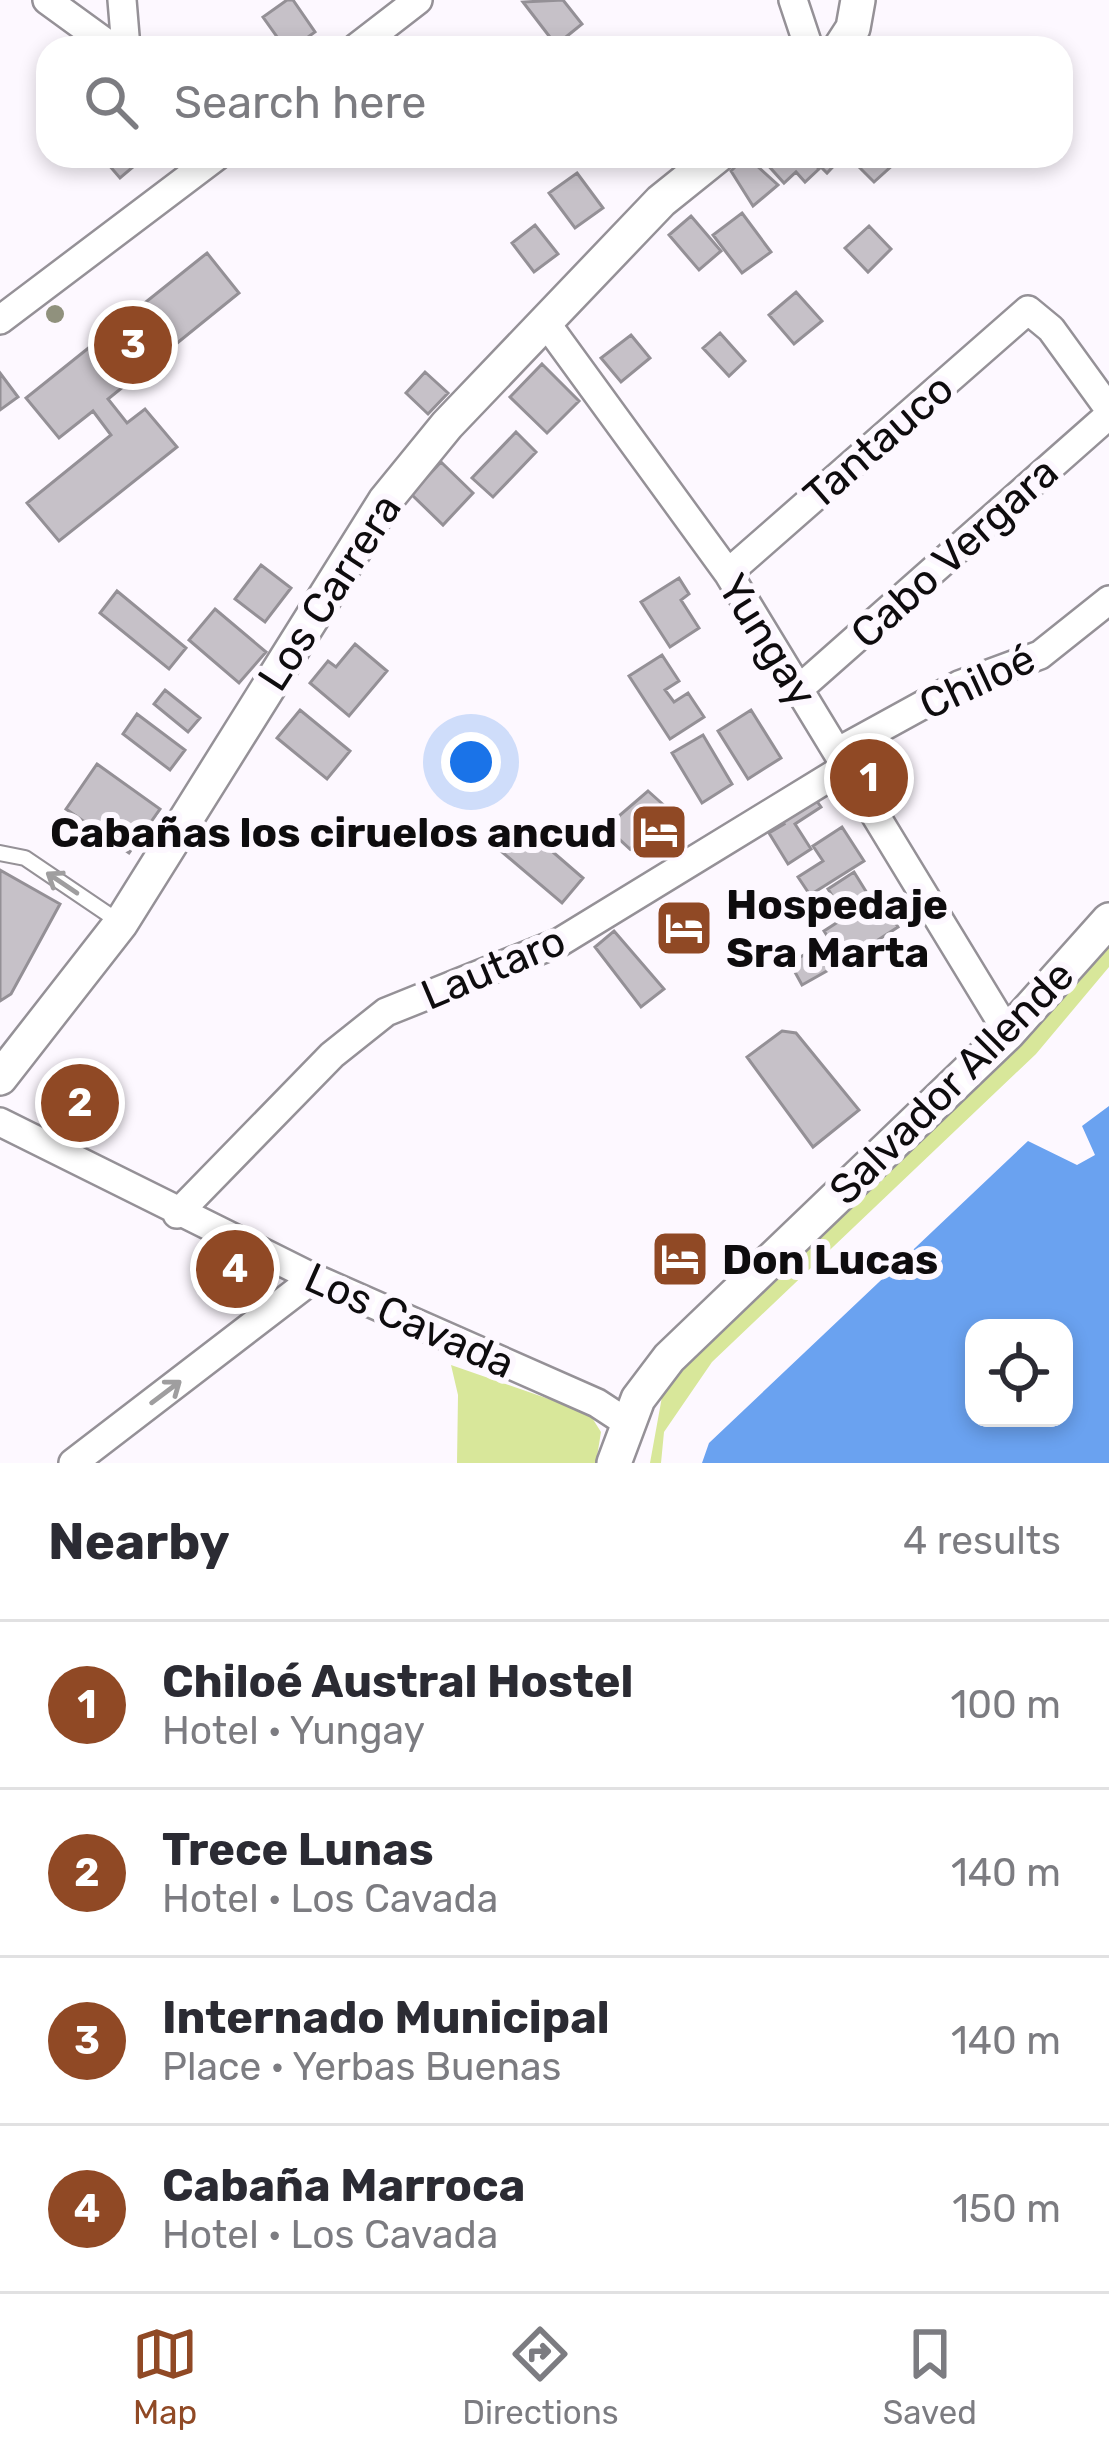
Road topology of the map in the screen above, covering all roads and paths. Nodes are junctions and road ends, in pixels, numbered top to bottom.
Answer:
1 (47, 0) edge
2 (122, 0) edge
3 (418, 0) edge
4 (794, 0) edge
5 (859, 0) edge
6 (96, 36) edge
7 (125, 36) edge
8 (372, 36) edge
9 (805, 36) edge
10 (848, 36) edge
11 (196, 168) edge
12 (702, 168) edge
13 (5, 306) edge
14 (546, 323) junction
15 (1109, 412) edge
16 (728, 572) junction
17 (1109, 600) edge
18 (799, 689) junction
19 (842, 760) junction
20 (0, 853) edge
21 (1109, 920) edge
22 (121, 923) junction
23 (1008, 1033) junction
24 (0, 1078) edge
25 (0, 1122) edge
26 (177, 1214) junction
27 (314, 1278) junction
28 (626, 1422) junction
29 (73, 1463) edge
30 (614, 1463) edge

1 - 6 street
2 - 7 street
3 - 8 street
4 - 9 street
5 - 10 street
11 - 13 street
12 - 14 street, Los Carrera
14 - 16 street, Yungay
14 - 22 street, Los Carrera
15 - 16 street, Tantauco
15 - 18 street, Cabo Vergara
16 - 18 street, Yungay
17 - 19 street, Chiloé
18 - 19 street, Yungay
19 - 23 street, Yungay
19 - 26 street, Lautaro
22 -> 20 lane
21 - 23 street, Salvador Allende
22 - 24 street, Los Carrera
23 - 28 street, Salvador Allende
25 - 26 street, Los Cavada
26 - 27 street, Los Cavada
27 - 28 street, Los Cavada
29 -> 27 street
28 - 30 street, Salvador Allende

